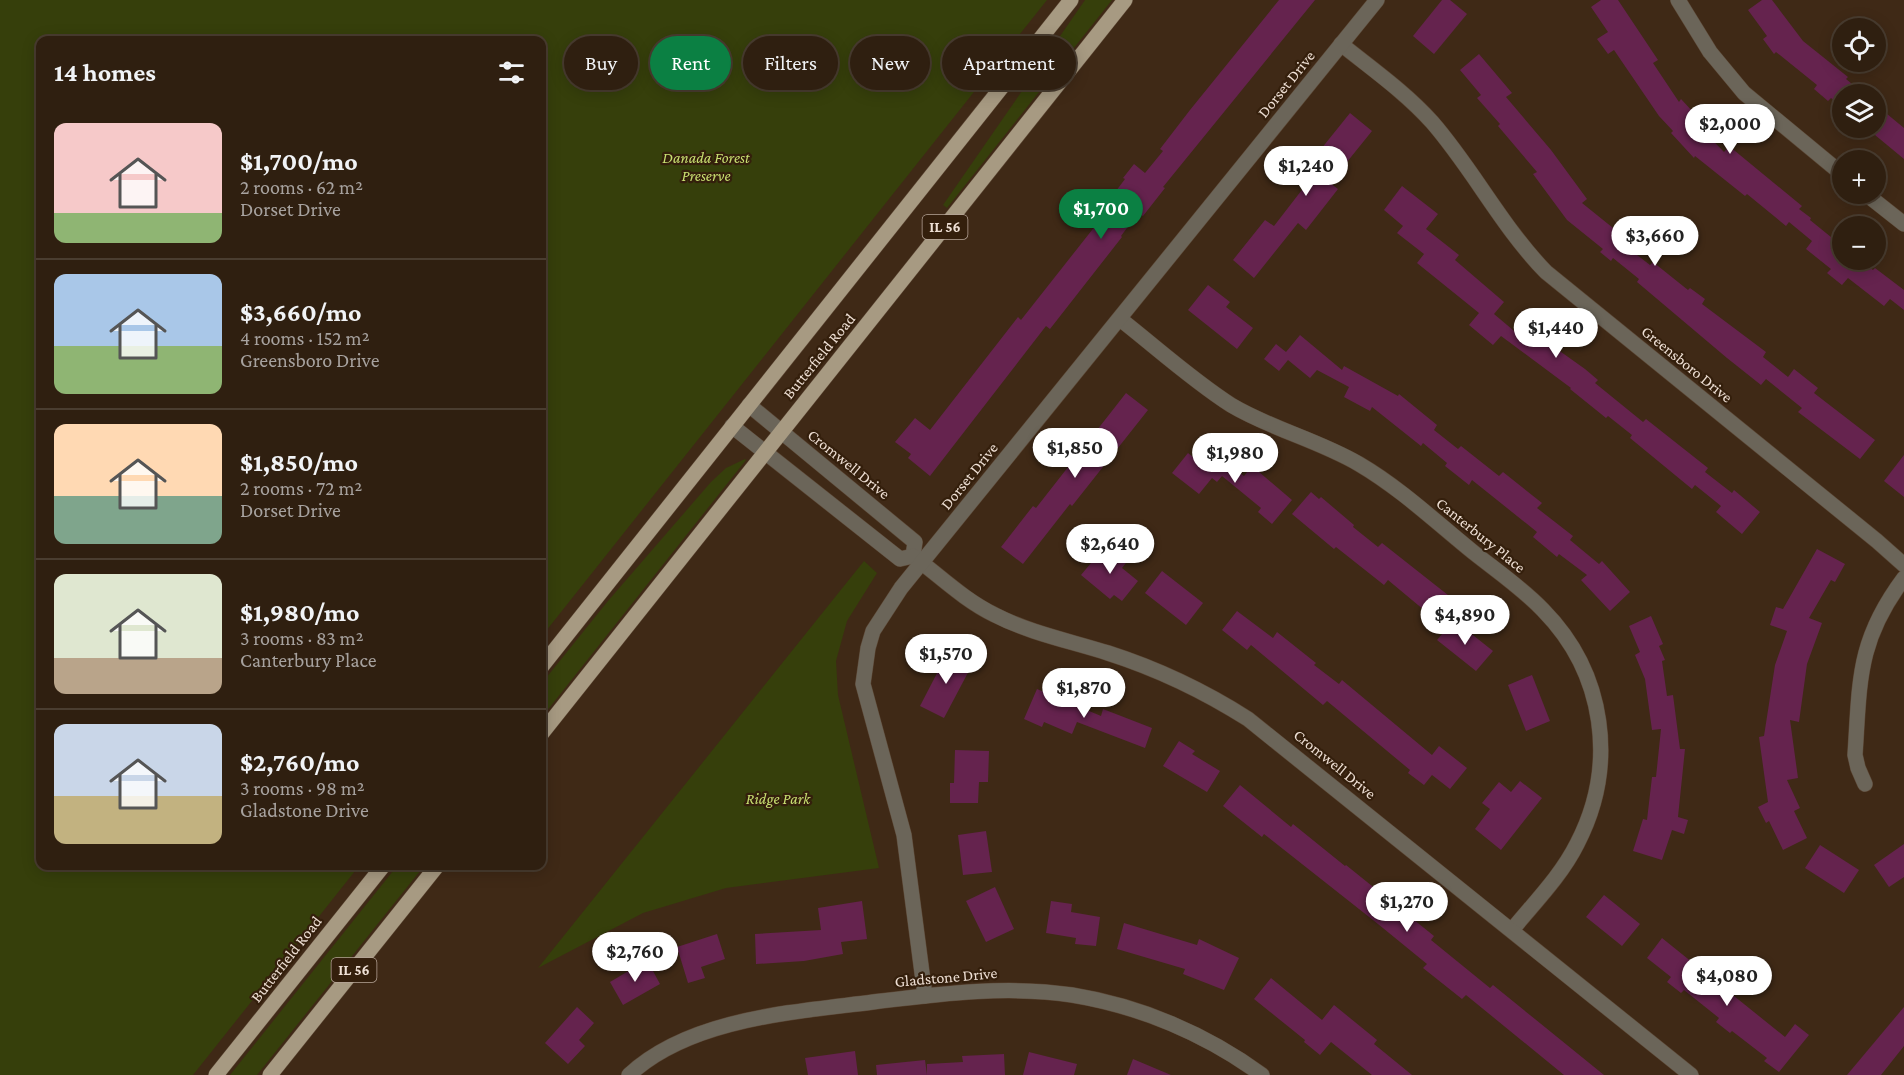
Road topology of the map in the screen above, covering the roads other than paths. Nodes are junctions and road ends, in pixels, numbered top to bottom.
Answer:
1 (1071, 0) edge
2 (1125, 0) edge
3 (1377, 0) edge
4 (1678, 0) edge
5 (1341, 44) junction
6 (1832, 166) edge
7 (1879, 204) edge
8 (1904, 224) edge
9 (1120, 319) junction
10 (749, 405) junction
11 (732, 426) junction
12 (781, 432) junction
13 (765, 453) junction
14 (917, 559) junction
15 (1904, 565) edge
16 (1904, 578) edge
17 (546, 661) edge
18 (546, 728) edge
19 (1865, 784) dead end
20 (380, 870) edge
21 (434, 870) edge
22 (1512, 930) junction
23 (925, 996) junction
24 (636, 1073) edge
25 (216, 1075) edge
26 (270, 1075) edge
27 (1262, 1075) edge
28 (1691, 1075) edge

1 - 10 main road, Butterfield Road / IL 56
2 - 12 main road, Butterfield Road / IL 56
3 - 5 street, Dorset Drive
4 - 6 street
5 - 9 street, Dorset Drive
5 - 15 street, Greensboro Drive
7 - 8 street
9 - 14 street, Dorset Drive
9 - 22 street, Canterbury Place
10 - 11 main road, Butterfield Road / IL 56
10 - 12 street, Cromwell Drive
11 - 13 street, Cromwell Drive
11 - 17 main road, Butterfield Road / IL 56
12 - 13 main road, Butterfield Road / IL 56
12 - 14 street, Cromwell Drive
13 - 14 street, Cromwell Drive
13 - 18 main road, Butterfield Road / IL 56
14 - 22 street, Cromwell Drive
14 - 23 street, Dorset Drive
16 - 19 street
20 - 25 main road, Butterfield Road / IL 56
21 - 26 main road, IL 56
22 - 28 street, Cromwell Drive
23 - 24 street, Gladstone Drive
23 - 27 street, Gladstone Drive

